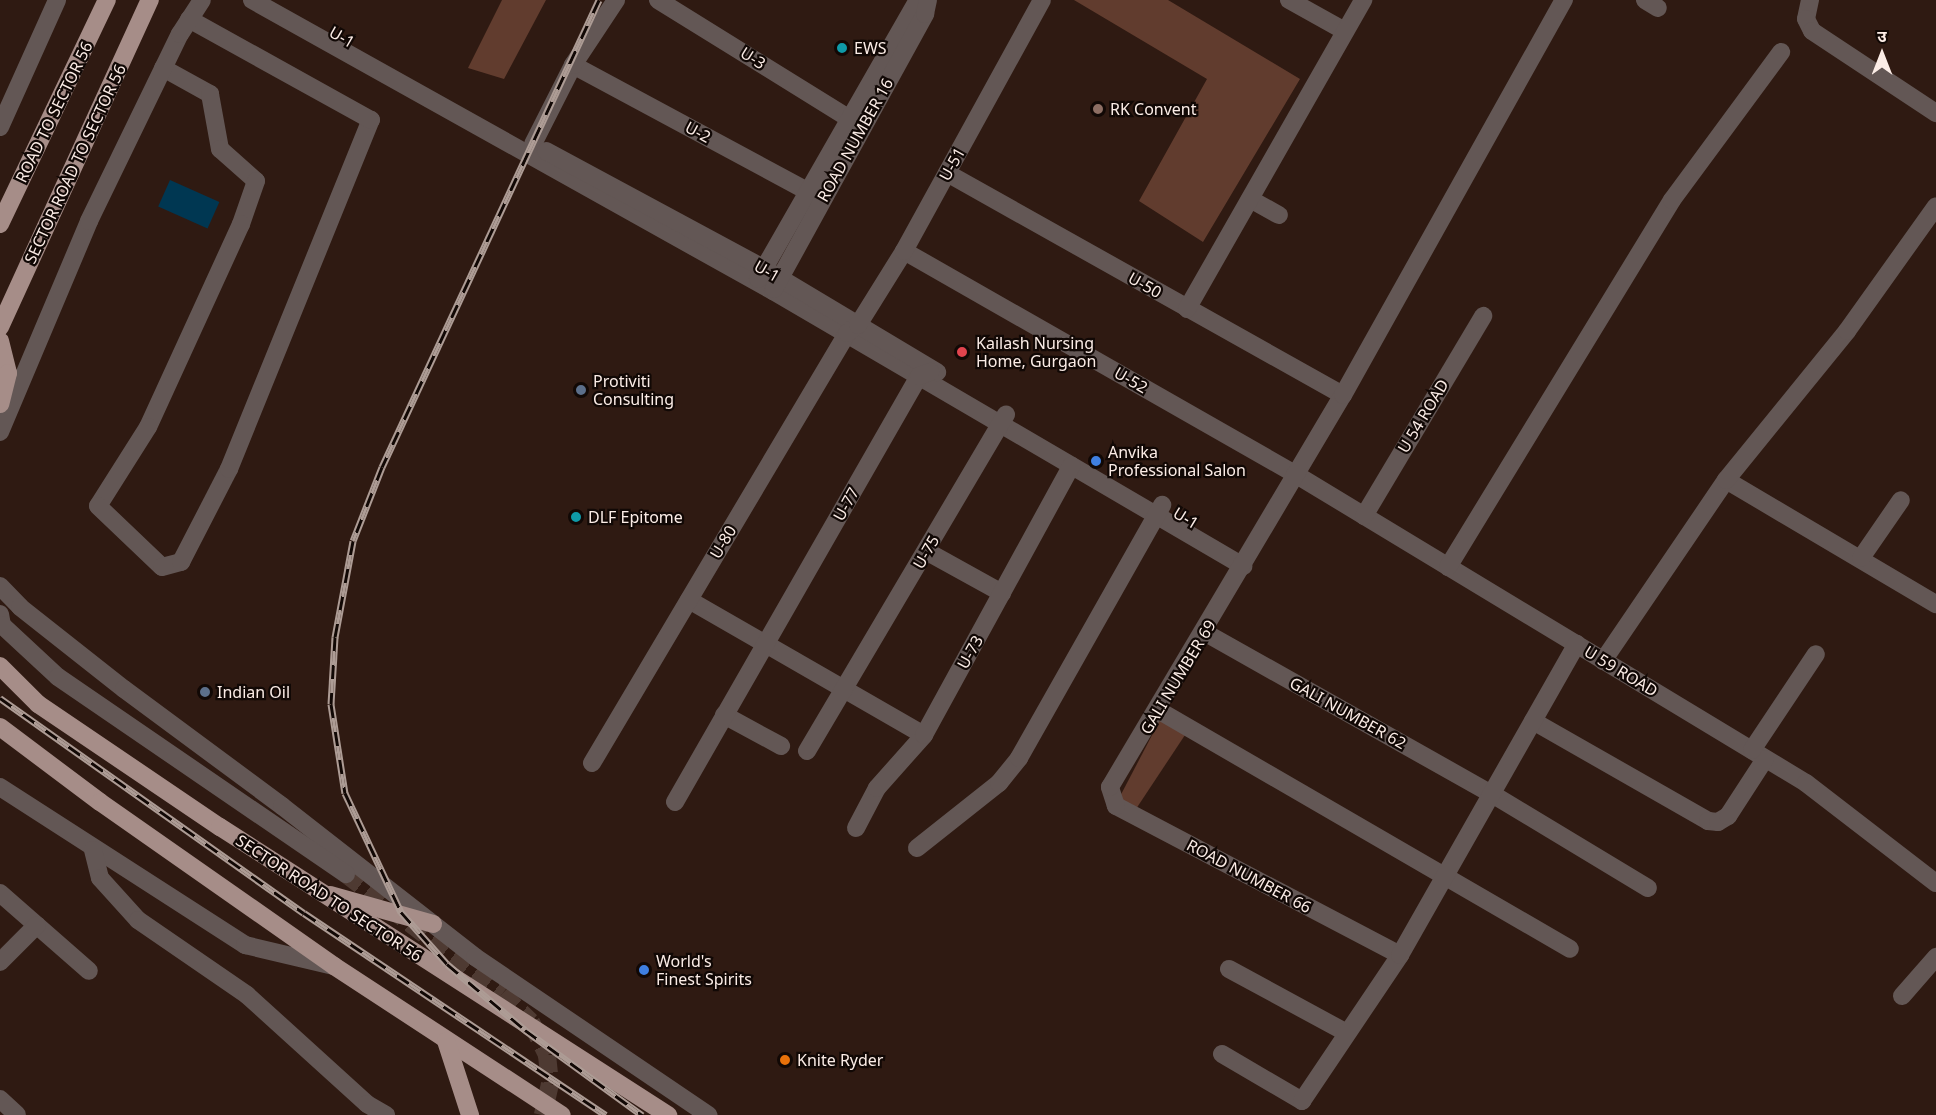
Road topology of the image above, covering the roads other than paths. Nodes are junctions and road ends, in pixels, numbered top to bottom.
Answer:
1 (57, 0) edge
2 (107, 0) edge
3 (150, 0) edge
4 (202, 0) edge
5 (252, 0) edge
6 (277, 0) edge
7 (616, 0) edge
8 (658, 0) edge
9 (918, 0) edge
10 (928, 0) edge
11 (1042, 0) edge
12 (1290, 0) edge
13 (1363, 0) edge
14 (1564, 0) edge
15 (1810, 0) edge
16 (189, 19) junction
17 (1345, 31) junction
18 (1781, 52) dead end
19 (573, 65) junction
20 (163, 68) junction
21 (1936, 113) edge
22 (856, 122) junction
23 (0, 128) edge
24 (533, 144) junction
25 (947, 173) junction
26 (816, 196) junction
27 (1250, 198) junction
28 (1936, 206) edge
29 (1279, 215) dead end
30 (0, 224) edge
31 (904, 251) junction
32 (760, 276) junction
33 (777, 285) junction
34 (1187, 309) junction
35 (1483, 316) dead end
36 (0, 327) edge
37 (855, 333) junction
38 (0, 341) edge
39 (926, 373) junction
40 (1343, 395) junction
41 (0, 404) edge
42 (1003, 419) junction
43 (0, 432) edge
44 (1071, 466) junction
45 (1295, 474) junction
46 (1726, 480) junction
47 (1901, 500) dead end
48 (1160, 508) junction
49 (1364, 516) junction
50 (926, 551) junction
51 (1861, 558) junction
52 (1246, 561) junction
53 (1448, 567) junction
54 (0, 586) edge
55 (1002, 594) junction
56 (689, 600) junction
57 (1936, 604) edge
58 (0, 614) edge
59 (1204, 632) junction
60 (1577, 644) junction
61 (764, 645) junction
62 (1816, 654) dead end
63 (1603, 660) junction
64 (0, 666) edge
65 (845, 689) junction
66 (1158, 710) junction
67 (724, 715) junction
68 (1533, 721) junction
69 (0, 727) edge
70 (924, 735) junction
71 (781, 746) dead end
72 (807, 751) dead end
73 (1759, 754) junction
74 (592, 763) dead end
75 (0, 787) edge
76 (1110, 787) joint
77 (1492, 794) junction
78 (675, 802) dead end
79 (856, 828) dead end
80 (917, 848) dead end
81 (93, 850) junction
82 (346, 874) tunnel mouth
83 (1445, 876) junction
84 (1936, 883) edge
85 (1648, 888) dead end
86 (0, 893) edge
87 (319, 893) junction
88 (433, 924) junction
89 (37, 925) junction
90 (1570, 949) dead end
91 (1400, 955) junction
92 (1936, 957) edge
93 (0, 962) edge
94 (334, 966) junction
95 (1229, 969) dead end
96 (89, 971) dead end
97 (1902, 996) dead end
98 (1347, 1033) junction
99 (446, 1041) junction
100 (1222, 1054) dead end
101 (0, 1099) edge
102 (17, 1115) edge
103 (386, 1115) edge
104 (470, 1115) edge
105 (562, 1115) edge
106 (668, 1115) edge
107 (708, 1115) edge

1 - 23 street
2 - 30 main road, ROAD TO SECTOR 56
3 - 36 main road, SECTOR ROAD TO SECTOR 56
4 - 16 street
5 - 32 street
6 - 24 street, U-1
7 - 19 street
8 - 22 street, U-3
9 - 22 street, ROAD NUMBER 16
10 - 22 street, ROAD NUMBER 16
11 - 25 street, U-51
12 - 17 street
13 - 17 street
14 - 40 street, GALI NUMBER 69
15 - 21 street
16 - 20 street
16 - 20 street
17 - 27 street
18 - 53 street
19 - 24 street
19 - 26 street, U-2
20 - 43 street
22 - 26 street, ROAD NUMBER 16
24 - 32 street, U-1
25 - 31 street, U-51
25 - 34 street, U-50
26 - 32 street, ROAD NUMBER 16
26 - 33 street, ROAD NUMBER 16
27 - 29 street
27 - 34 street
28 - 46 street
31 - 37 street, U-51
31 - 45 street, U-52
32 - 33 street, U-1
33 - 37 street, U-1
34 - 40 street, U-50
35 - 49 street, U 54 ROAD
37 - 39 street, U-1
37 - 56 street, U-80
38 - 41 main road
39 - 42 street, U-1
39 - 61 street, U-77
40 - 45 street, GALI NUMBER 69
42 - 44 street, U-1
42 - 48 street, U-1
42 - 50 street, U-75
44 - 48 street, U-1
44 - 55 street, U-73
45 - 49 street, U 59 ROAD
45 - 52 street, GALI NUMBER 69
46 - 51 street
46 - 63 street
47 - 51 street
48 - 52 street, U-1
48 - 80 street
49 - 53 street, U 59 ROAD
50 - 55 street
50 - 65 street, U-75
51 - 57 street
52 - 59 street, GALI NUMBER 69
53 - 60 street, U 59 ROAD
54 - 88 street
55 - 70 street, U-73
56 - 61 street
56 - 74 street, U-80
58 - 82 street
59 - 66 street, GALI NUMBER 69
59 - 77 street, GALI NUMBER 62
60 - 63 street, U 59 ROAD
60 - 68 street
61 - 65 street
61 - 67 street, U-77
62 - 73 street
63 - 73 street, U 59 ROAD
64 - 87 main road, SECTOR ROAD TO SECTOR 56
65 - 70 street
65 - 72 street, U-75
66 - 76 street, GALI NUMBER 69
66 - 83 street
67 - 71 street
67 - 78 street, U-77
68 - 73 street
68 - 77 street
69 - 94 main road
70 - 79 street, U-73
73 - 84 street, U 59 ROAD
75 - 81 street
76 - 91 street, ROAD NUMBER 66
77 - 83 street
77 - 85 street, GALI NUMBER 62
81 - 94 street
81 - 103 street
83 - 90 street
83 - 91 street
86 - 89 street
87 - 88 main road
87 - 106 main road, SECTOR ROAD TO SECTOR 56
88 - 107 street
89 - 93 street
89 - 96 street
91 - 98 street
92 - 97 street
94 - 99 main road
95 - 98 street
98 - 100 street
99 - 104 main road
99 - 105 main road
101 - 102 street

